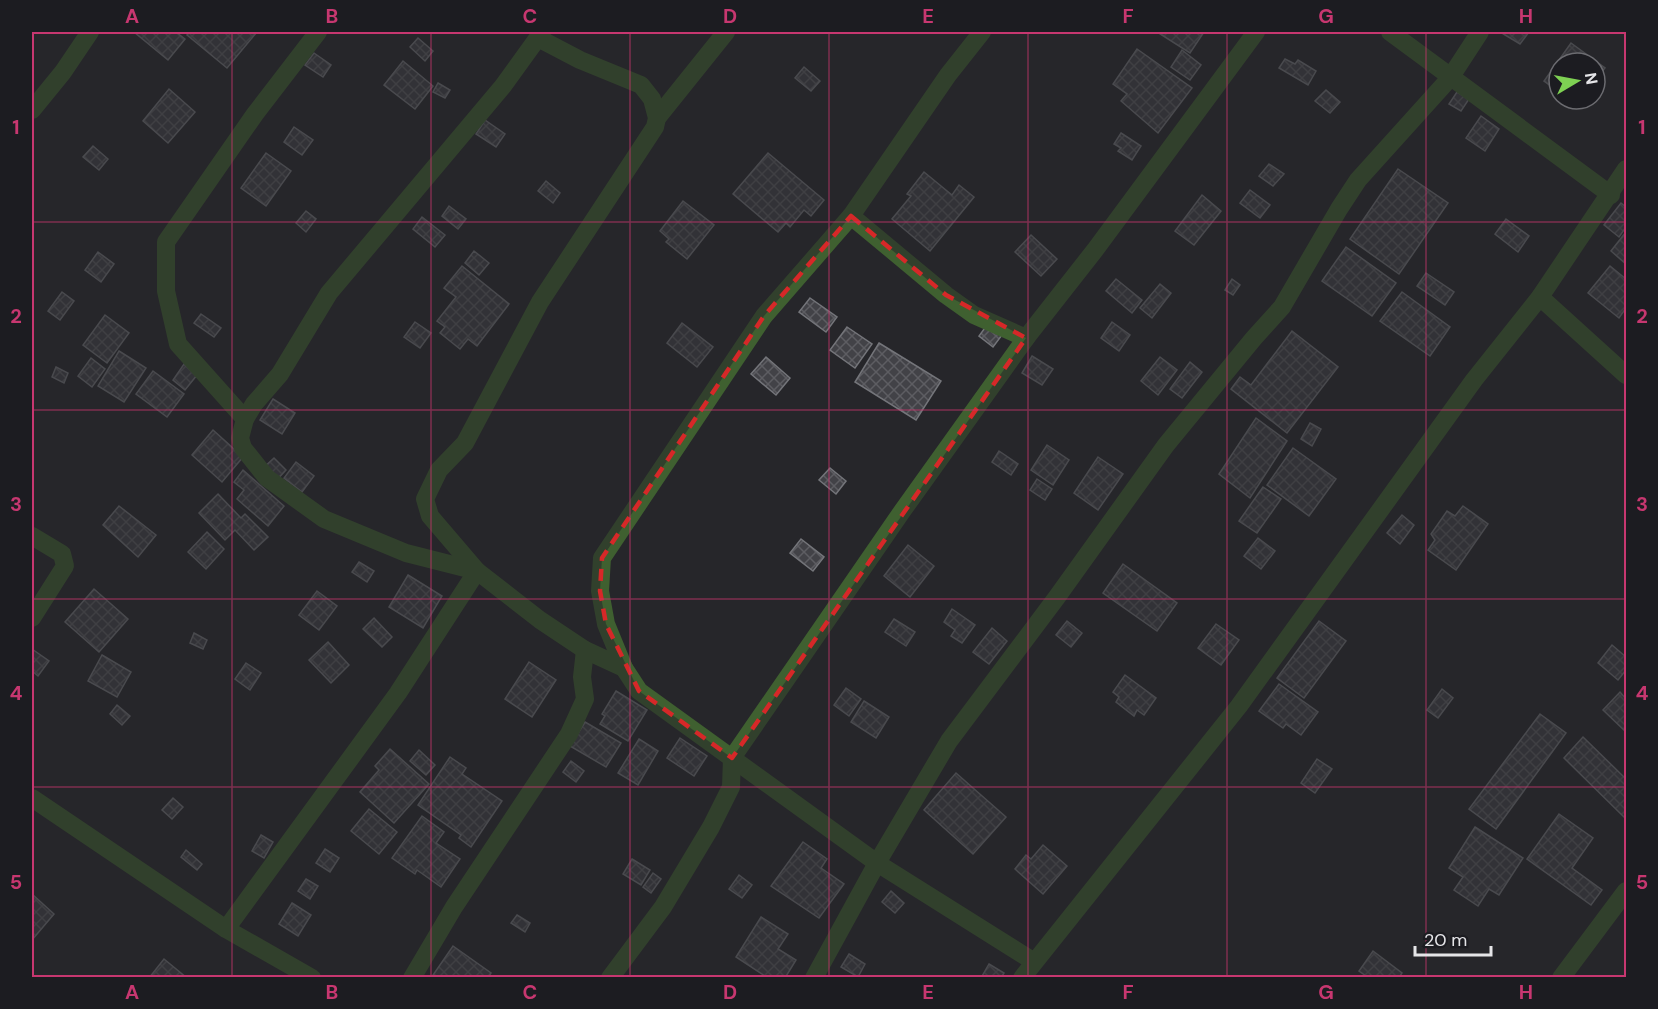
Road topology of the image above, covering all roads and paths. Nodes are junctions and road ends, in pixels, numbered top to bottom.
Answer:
1 (90, 32) edge
2 (318, 32) edge
3 (726, 32) edge
4 (982, 32) edge
5 (1256, 32) edge
6 (1390, 32) edge
7 (1480, 32) edge
8 (540, 35) edge
9 (1450, 78) junction
10 (32, 110) edge
11 (657, 118) junction
12 (1626, 169) edge
13 (1611, 195) junction
14 (851, 216) junction
15 (1540, 297) junction
16 (1026, 338) junction
17 (1626, 375) edge
18 (245, 419) junction
19 (32, 536) edge
20 (477, 571) junction
21 (32, 618) edge
22 (585, 650) junction
23 (624, 668) junction
24 (732, 758) junction
25 (32, 798) edge
26 (877, 863) junction
27 (1626, 891) edge
28 (226, 928) junction
29 (1033, 962) junction
30 (312, 978) edge
31 (412, 978) edge
32 (610, 978) edge
33 (814, 978) edge
34 (1022, 978) edge
35 (1560, 978) edge

1 - 10 street
2 - 18 street
3 - 11 street
4 - 14 street
5 - 16 street
6 - 9 street
7 - 9 street
8 - 11 street
8 - 18 street
9 - 13 street
9 - 26 street
11 - 20 street
12 - 13 street
13 - 15 street
14 - 16 street
14 - 23 street
15 - 17 street
15 - 29 street
16 - 24 street
18 - 20 street
19 - 21 street
20 - 22 street
20 - 28 street
22 - 23 street
22 - 31 street
23 - 24 street
24 - 26 street
24 - 32 street
25 - 28 street
26 - 29 street
26 - 33 street
27 - 35 street
28 - 30 street
29 - 34 street

